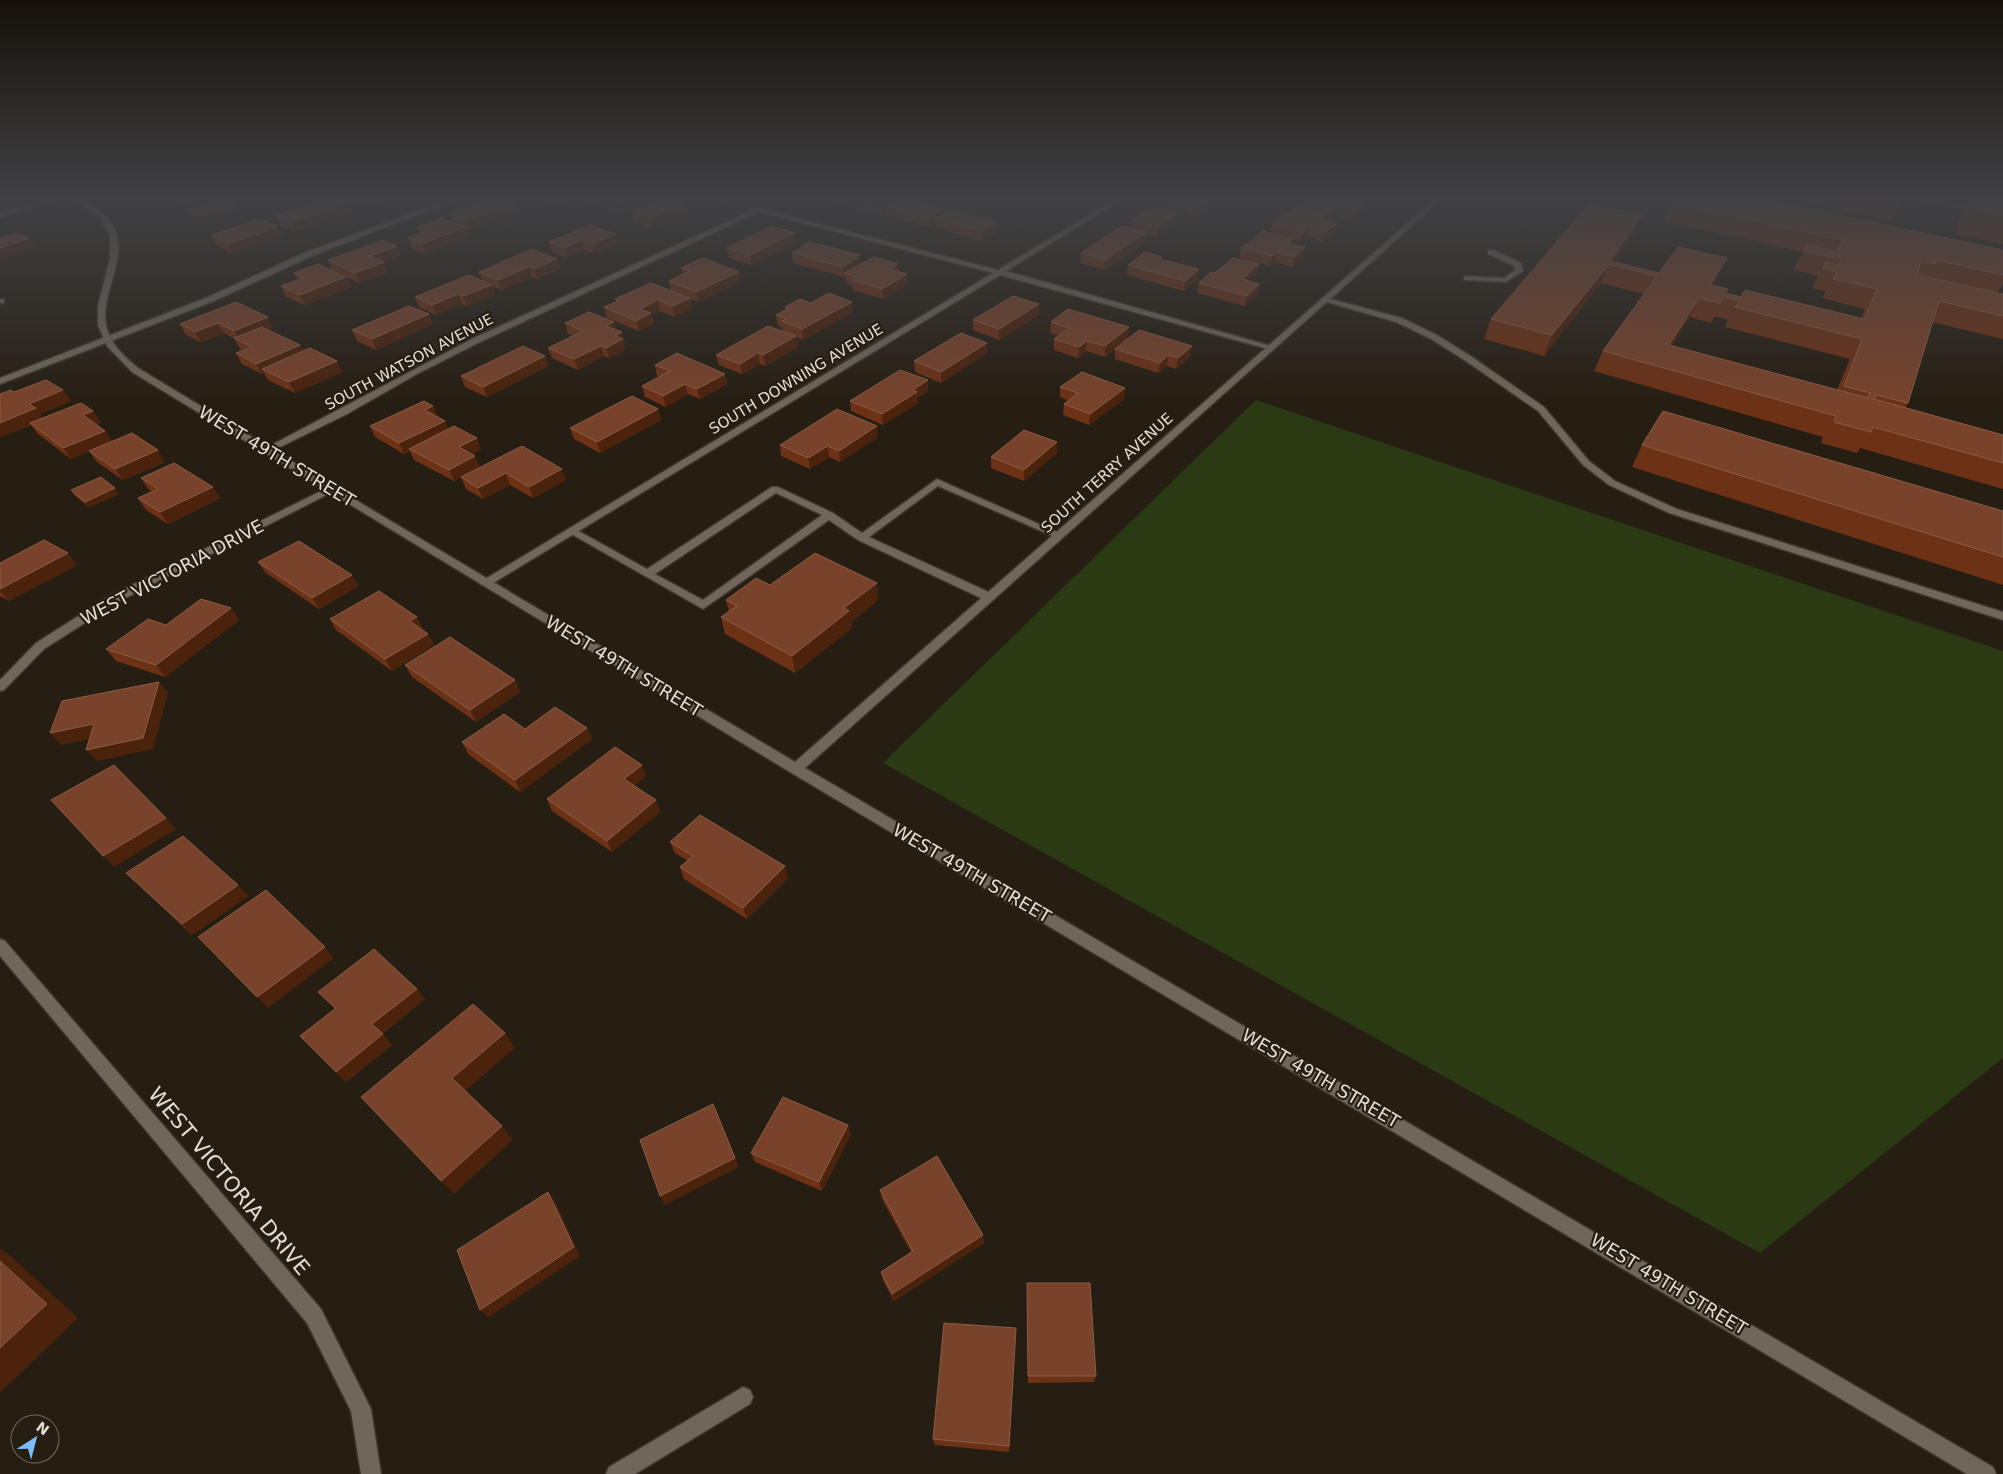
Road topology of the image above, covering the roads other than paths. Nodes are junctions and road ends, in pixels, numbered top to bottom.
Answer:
1 (112, 268) edge
2 (279, 268) edge
3 (634, 268) edge
4 (982, 268) edge
5 (1006, 268) edge
6 (1361, 268) edge
7 (1519, 268) edge
8 (999, 272) junction
9 (1467, 278) dead end
10 (1326, 299) junction
11 (107, 339) junction
12 (1271, 347) junction
13 (0, 380) edge
14 (267, 450) junction
15 (331, 489) junction
16 (829, 515) junction
17 (571, 531) junction
18 (1060, 535) junction
19 (862, 538) junction
20 (647, 574) junction
21 (486, 583) junction
22 (989, 597) junction
23 (2003, 616) edge
24 (0, 687) edge
25 (795, 769) junction
26 (0, 946) edge
27 (743, 1397) dead end
28 (371, 1474) edge
29 (616, 1474) edge
30 (1986, 1474) edge

1 - 11 street, WEST 49TH STREET
2 - 11 street
3 - 14 street, SOUTH WATSON AVENUE
4 - 8 street
5 - 8 street, SOUTH DOWNING AVENUE
6 - 10 street, SOUTH TERRY AVENUE
7 - 9 street
8 - 12 street
8 - 17 street, SOUTH DOWNING AVENUE
10 - 12 street, SOUTH TERRY AVENUE
10 - 23 street
11 - 13 street
11 - 14 street, WEST 49TH STREET
12 - 18 street, SOUTH TERRY AVENUE
14 - 15 street, WEST 49TH STREET
15 - 21 street, WEST 49TH STREET
15 - 24 street, WEST VICTORIA DRIVE
16 - 19 street
16 - 20 street
16 - 20 street
17 - 20 street
17 - 21 street, SOUTH DOWNING AVENUE
18 - 19 street
18 - 22 street, SOUTH TERRY AVENUE
19 - 22 street
21 - 25 street, WEST 49TH STREET
22 - 25 street, SOUTH TERRY AVENUE
25 - 30 street, WEST 49TH STREET
26 - 28 street, WEST VICTORIA DRIVE
27 - 29 street

